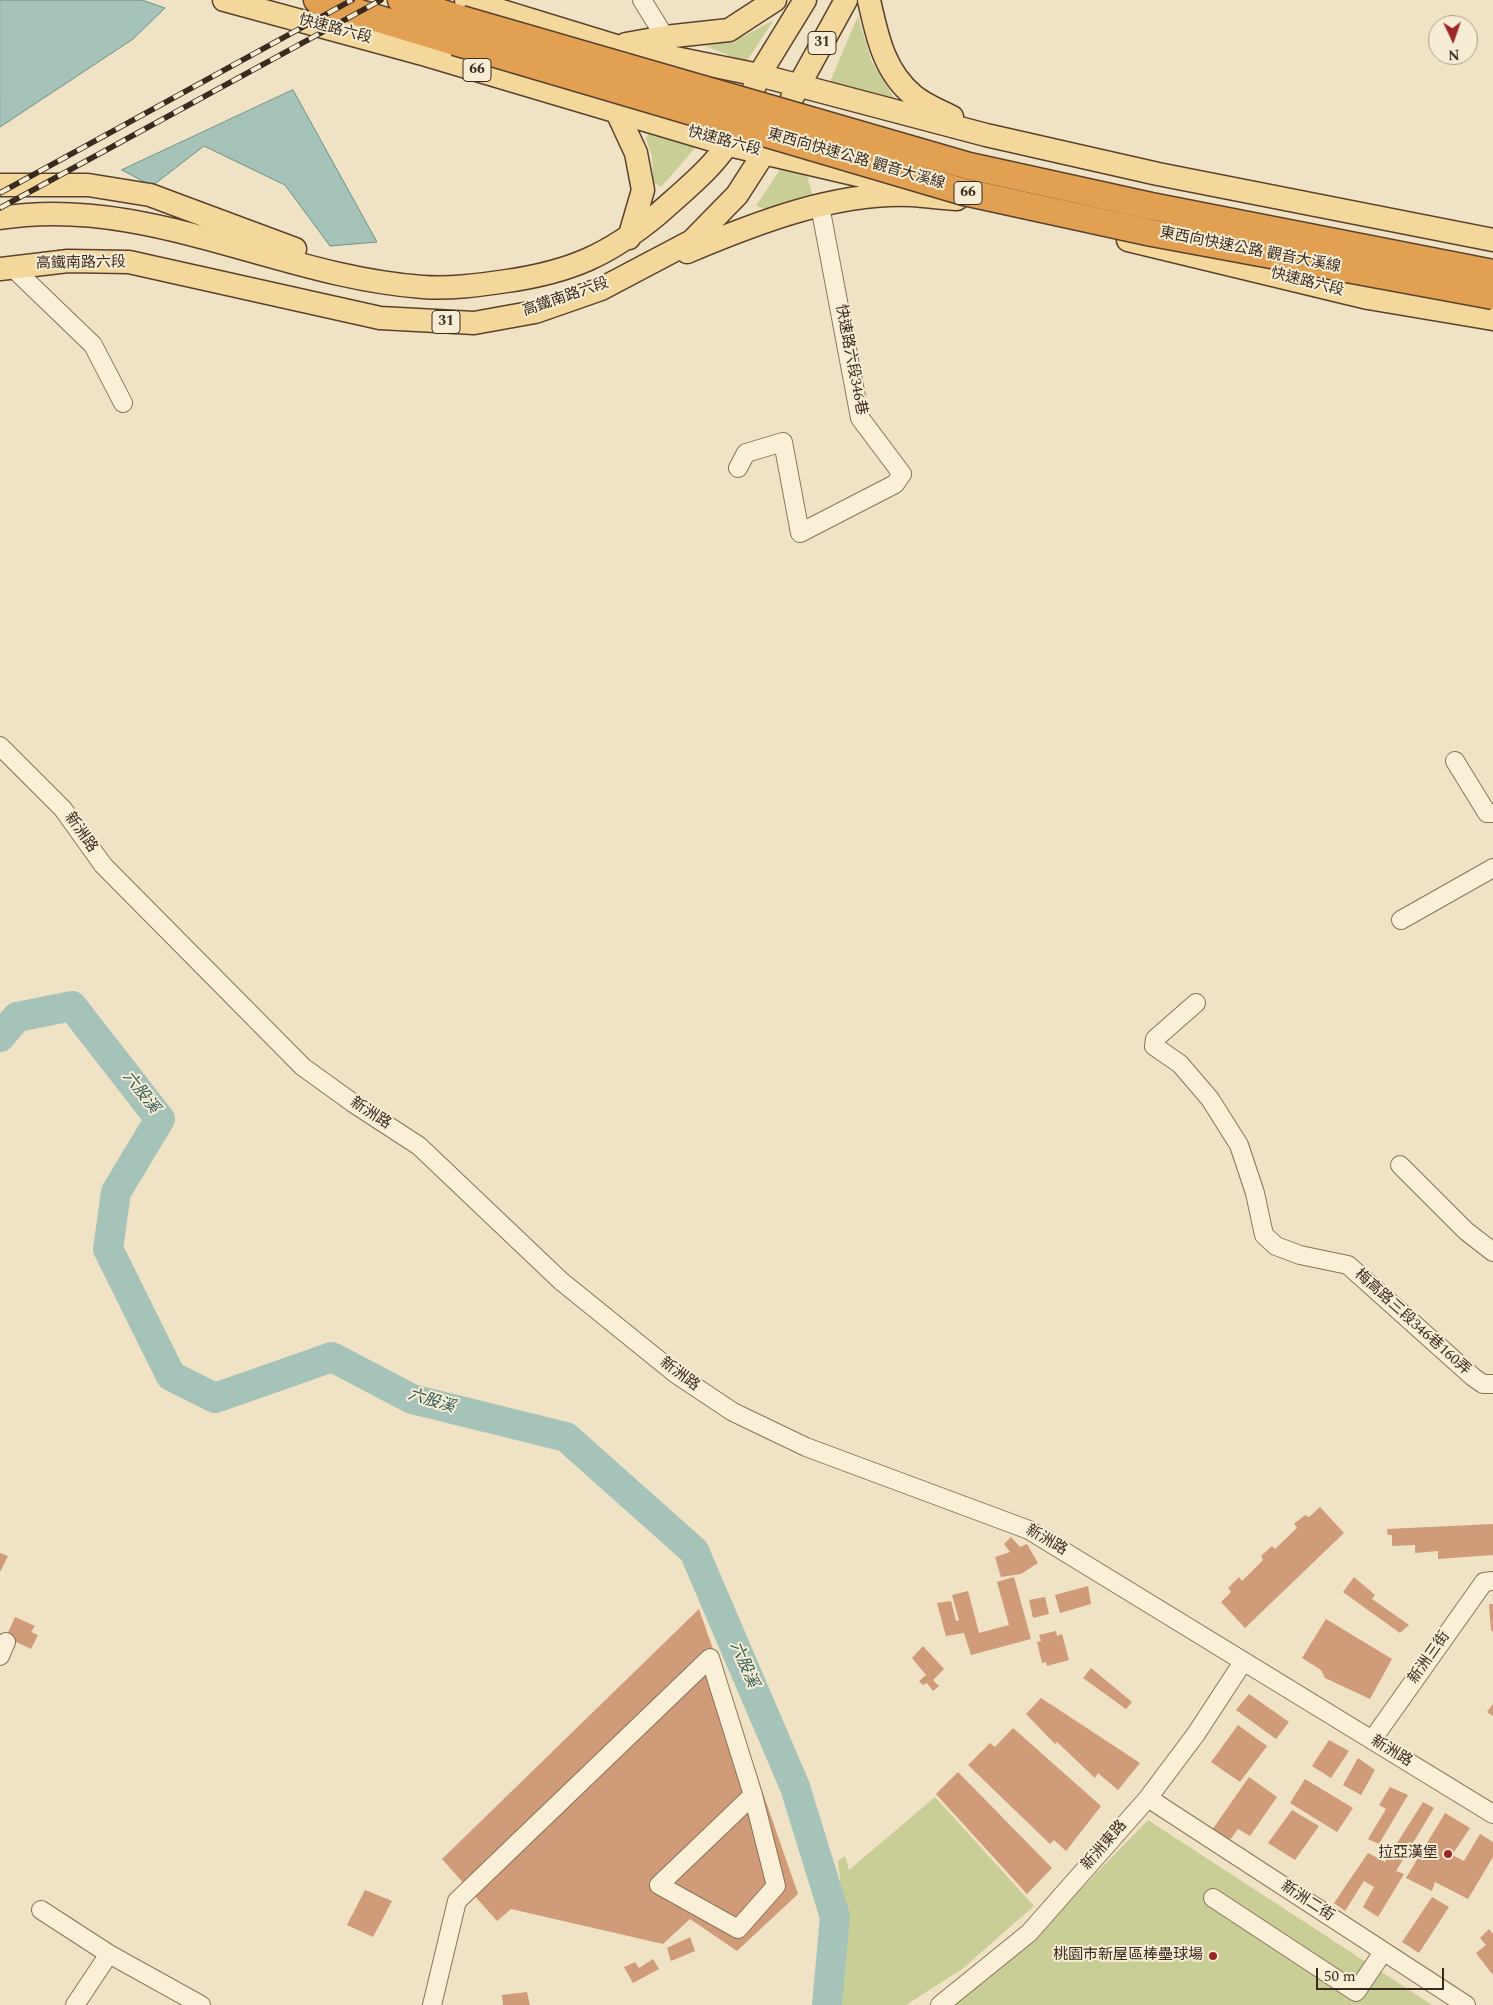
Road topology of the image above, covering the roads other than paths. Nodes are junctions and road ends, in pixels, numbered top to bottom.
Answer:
1 (224, 0) edge
2 (317, 0) edge
3 (401, 0) edge
4 (642, 0) edge
5 (775, 0) edge
6 (805, 0) edge
7 (846, 0) edge
8 (869, 0) edge
9 (461, 21) edge
10 (665, 37) junction
11 (616, 46) junction
12 (759, 75) junction
13 (798, 86) junction
14 (617, 112) junction
15 (986, 135) junction
16 (729, 145) junction
17 (765, 153) junction
18 (0, 185) edge
19 (957, 199) junction
20 (820, 206) junction
21 (0, 218) edge
22 (629, 238) junction
23 (1493, 240) edge
24 (5, 267) edge
25 (1493, 273) edge
26 (371, 279) junction
27 (601, 289) junction
28 (1493, 296) edge
29 (1493, 319) edge
30 (123, 403) dead end
31 (738, 468) dead end
32 (0, 746) edge
33 (1455, 760) dead end
34 (1493, 813) edge
35 (1493, 868) edge
36 (1401, 920) dead end
37 (1196, 1003) dead end
38 (1400, 1166) dead end
39 (1493, 1252) edge
40 (1493, 1384) edge
41 (1493, 1581) edge
42 (1243, 1662) junction
43 (1372, 1740) junction
44 (754, 1795) junction
45 (1148, 1798) junction
46 (1493, 1814) edge
47 (1213, 1898) dead end
48 (41, 1910) dead end
49 (1383, 1952) junction
50 (109, 1954) junction
51 (75, 2005) edge
52 (201, 2005) edge
53 (432, 2005) edge
54 (940, 2005) edge
55 (1466, 2005) edge

1 - 14 main road, 快速路六段 / 66
2 - 9 highway, 東西向快速公路 觀音大溪線 / 66
3 - 9 highway, 東西向快速公路 觀音大溪線 / 66
4 - 10 street
5 - 10 main road
6 - 12 main road, 高鐵南路六段 / 31
7 - 13 main road, 高鐵南路六段 / 31
8 - 15 main road
9 - 11 main road, 66
9 - 25 highway, 東西向快速公路 觀音大溪線 / 66, bridge
9 - 28 highway, 東西向快速公路 觀音大溪線 / 66, bridge
10 - 11 main road
11 - 12 main road, 66
12 - 13 main road, 66
12 - 16 main road, 高鐵南路六段 / 31
13 - 15 main road, 66
13 - 17 main road, 高鐵南路六段 / 31
14 - 16 main road, 快速路六段 / 66
14 - 22 main road
15 - 23 main road, 66
16 - 17 main road, 快速路六段 / 66
16 - 22 main road, 高鐵南路六段 / 31
17 - 19 main road, 快速路六段 / 66
17 - 27 main road, 高鐵南路六段 / 31
18 - 26 main road, 高鐵南路六段 / 31
19 - 20 main road, 31
19 - 29 main road, 快速路六段 / 66
20 - 27 main road, 31
20 - 31 street, 快速路六段346巷
21 - 26 main road, 高鐵南路六段 / 31
22 - 26 main road, 高鐵南路六段 / 31
24 - 27 main road, 高鐵南路六段 / 31
24 - 30 street
32 - 42 street, 新洲路
33 - 34 street
35 - 36 street
37 - 40 street, 梅高路三段346巷160弄
38 - 39 street
41 - 43 street, 新洲三街
42 - 43 street, 新洲路
42 - 45 street, 新洲東路
43 - 46 street, 新洲路
44 - 44 street
44 - 53 street
45 - 49 street, 新洲二街
45 - 54 street, 新洲東路
47 - 49 street
48 - 50 street
49 - 55 street, 新洲二街
50 - 51 street
50 - 52 street

